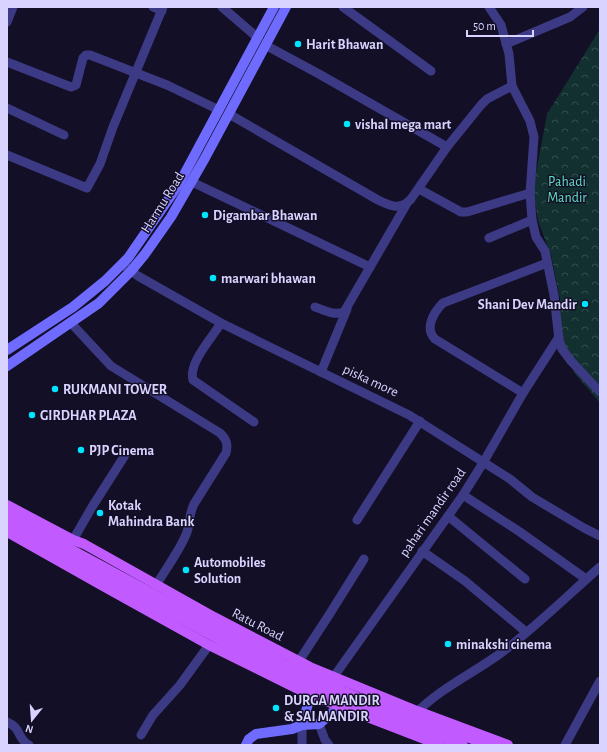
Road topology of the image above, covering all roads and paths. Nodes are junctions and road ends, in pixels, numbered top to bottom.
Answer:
1 (13, 7) edge
2 (153, 7) edge
3 (222, 7) edge
4 (274, 7) edge
5 (286, 7) edge
6 (343, 7) edge
7 (490, 7) edge
8 (582, 7) edge
9 (163, 9) edge
10 (7, 21) edge
11 (258, 38) junction
12 (506, 44) junction
13 (267, 46) junction
14 (7, 62) edge
15 (431, 71) dead end
16 (135, 73) junction
17 (512, 86) junction
18 (7, 108) edge
19 (219, 110) junction
20 (229, 114) junction
21 (64, 135) dead end
22 (447, 147) junction
23 (7, 156) edge
24 (192, 182) junction
25 (419, 189) junction
26 (530, 193) junction
27 (406, 205) junction
28 (532, 220) junction
29 (489, 238) dead end
30 (547, 263) junction
31 (122, 264) junction
32 (370, 267) junction
33 (131, 271) junction
34 (315, 307) dead end
35 (348, 308) junction
36 (71, 323) junction
37 (221, 324) junction
38 (558, 336) junction
39 (7, 350) edge
40 (7, 366) edge
41 (321, 372) junction
42 (600, 392) edge
43 (523, 393) junction
44 (420, 421) junction
45 (254, 422) dead end
46 (127, 452) dead end
47 (483, 463) junction
48 (463, 495) junction
49 (7, 505) edge
50 (7, 515) edge
51 (448, 516) junction
52 (357, 520) dead end
53 (7, 524) edge
54 (7, 532) edge
55 (600, 536) edge
56 (73, 540) junction
57 (422, 551) junction
58 (364, 559) dead end
59 (600, 567) edge
60 (525, 579) dead end
61 (586, 579) junction
62 (157, 584) junction
63 (526, 632) junction
64 (209, 645) junction
65 (299, 661) junction
66 (332, 677) junction
67 (600, 681) edge
68 (289, 684) junction
69 (308, 694) junction
70 (321, 699) junction
71 (337, 705) junction
72 (418, 711) junction
73 (7, 722) edge
74 (319, 724) junction
75 (302, 725) junction
76 (399, 730) junction
77 (20, 734) junction
78 (141, 735) dead end
79 (15, 745) edge
80 (29, 745) edge
81 (246, 745) edge
82 (302, 745) edge
83 (329, 745) edge
84 (440, 745) edge
85 (463, 745) edge
86 (489, 745) edge
87 (508, 745) edge
88 (565, 745) edge

1 - 10 street
2 - 9 street
3 - 11 street
4 - 11 main road, Harmu Road
5 - 13 main road, Harmu Road
6 - 15 street
7 - 12 street
8 - 12 street
9 - 16 street
11 - 19 main road, Harmu Road
12 - 17 street
13 - 20 main road, Harmu Road
13 - 22 street
14 - 16 street
16 - 19 street
16 - 23 street
17 - 22 street
17 - 26 street
18 - 21 street
19 - 31 main road, Harmu Road
20 - 24 main road, Harmu Road
20 - 27 street
22 - 25 street
24 - 32 street
24 - 33 main road, Harmu Road
25 - 26 street
25 - 27 street
26 - 28 street
27 - 32 street
28 - 29 street
28 - 30 street
30 - 38 street
30 - 43 street
31 - 33 street, piska more
31 - 39 main road, Harmu Road
32 - 35 street
33 - 36 main road, Harmu Road
33 - 37 street, piska more
34 - 35 street
35 - 41 street
36 - 40 main road, Harmu Road
36 - 62 street
37 - 41 street, piska more
37 - 45 street
38 - 42 street
38 - 43 street, pahari mandir road
41 - 44 street, piska more
43 - 47 street, pahari mandir road
44 - 47 street, piska more
44 - 52 street
46 - 56 street
47 - 48 street, pahari mandir road
47 - 55 street, piska more
48 - 51 street, pahari mandir road
48 - 61 street
49 - 56 main road, Ratu Road
50 - 86 main road, bridge
51 - 57 street, pahari mandir road
51 - 60 street
53 - 85 main road, bridge
54 - 64 main road
56 - 62 main road, Ratu Road
57 - 63 street
57 - 66 street, pahari mandir road
58 - 65 street
59 - 61 street
61 - 63 street
62 - 65 main road, Ratu Road
63 - 72 street
64 - 68 main road
64 - 78 street
65 - 66 main road, Ratu Road
65 - 68 street
66 - 70 street, pahari mandir road
66 - 72 main road, Ratu Road
67 - 88 street
68 - 69 main road
69 - 70 main road
69 - 75 main road
70 - 71 main road
71 - 74 main road
71 - 76 main road
72 - 76 street
72 - 87 main road, Ratu Road
73 - 77 street
74 - 75 main road
74 - 83 street
75 - 81 main road
75 - 82 street
76 - 84 main road
77 - 79 street
77 - 80 street

